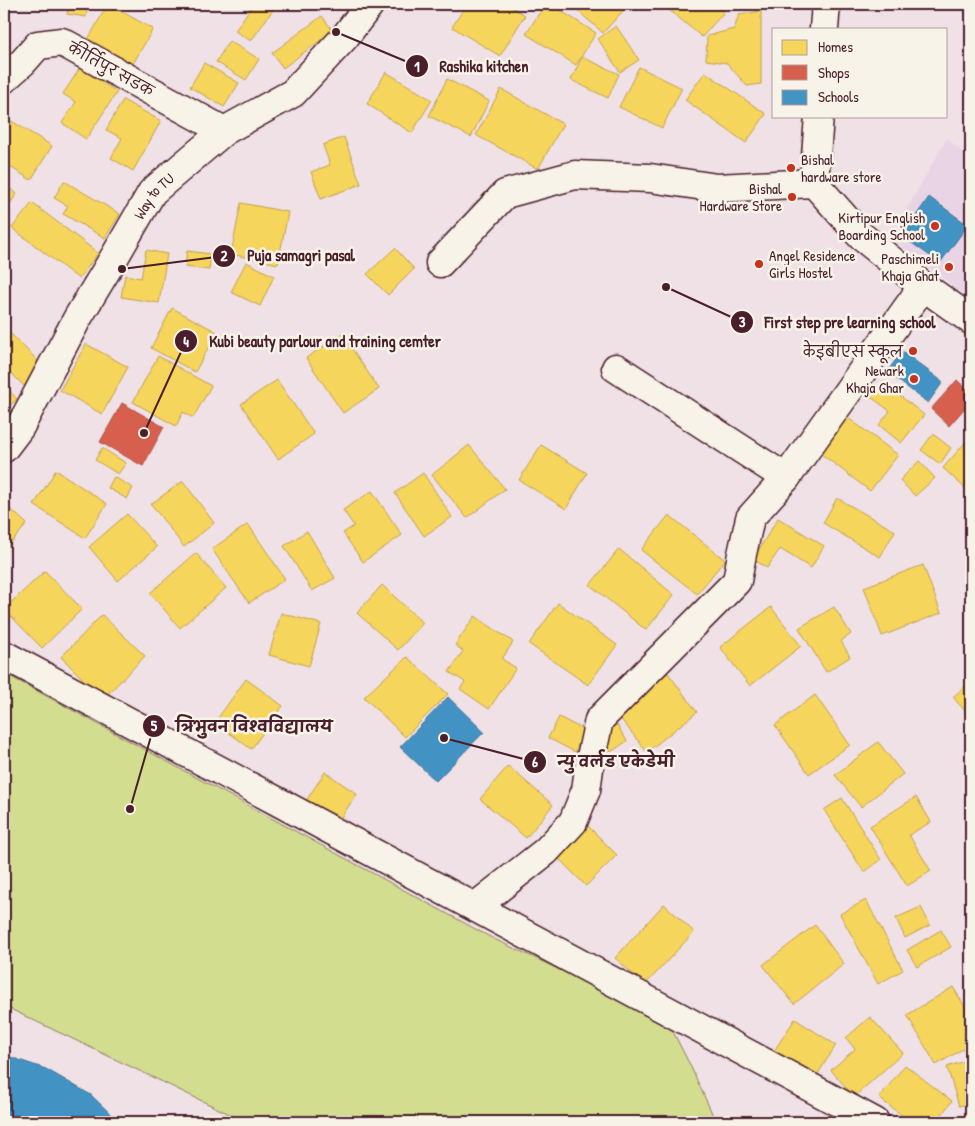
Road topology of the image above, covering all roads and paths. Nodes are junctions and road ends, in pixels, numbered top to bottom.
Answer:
1 (370, 4) edge
2 (826, 4) edge
3 (824, 28) edge
4 (4, 79) edge
5 (820, 118) edge
6 (224, 131) junction
7 (814, 183) junction
8 (440, 264) dead end
9 (923, 286) junction
10 (971, 320) edge
11 (616, 368) dead end
12 (4, 448) edge
13 (786, 478) junction
14 (4, 655) edge
15 (475, 907) junction
16 (875, 1122) edge

1 - 6 street, Way to TU
2 - 3 street
4 - 6 street, कीर्तिपुर सडक
5 - 7 street
6 - 12 street, Way to TU
7 - 8 street
7 - 9 street
9 - 10 street
9 - 13 street
11 - 13 street
13 - 15 street
14 - 15 street
15 - 16 street

